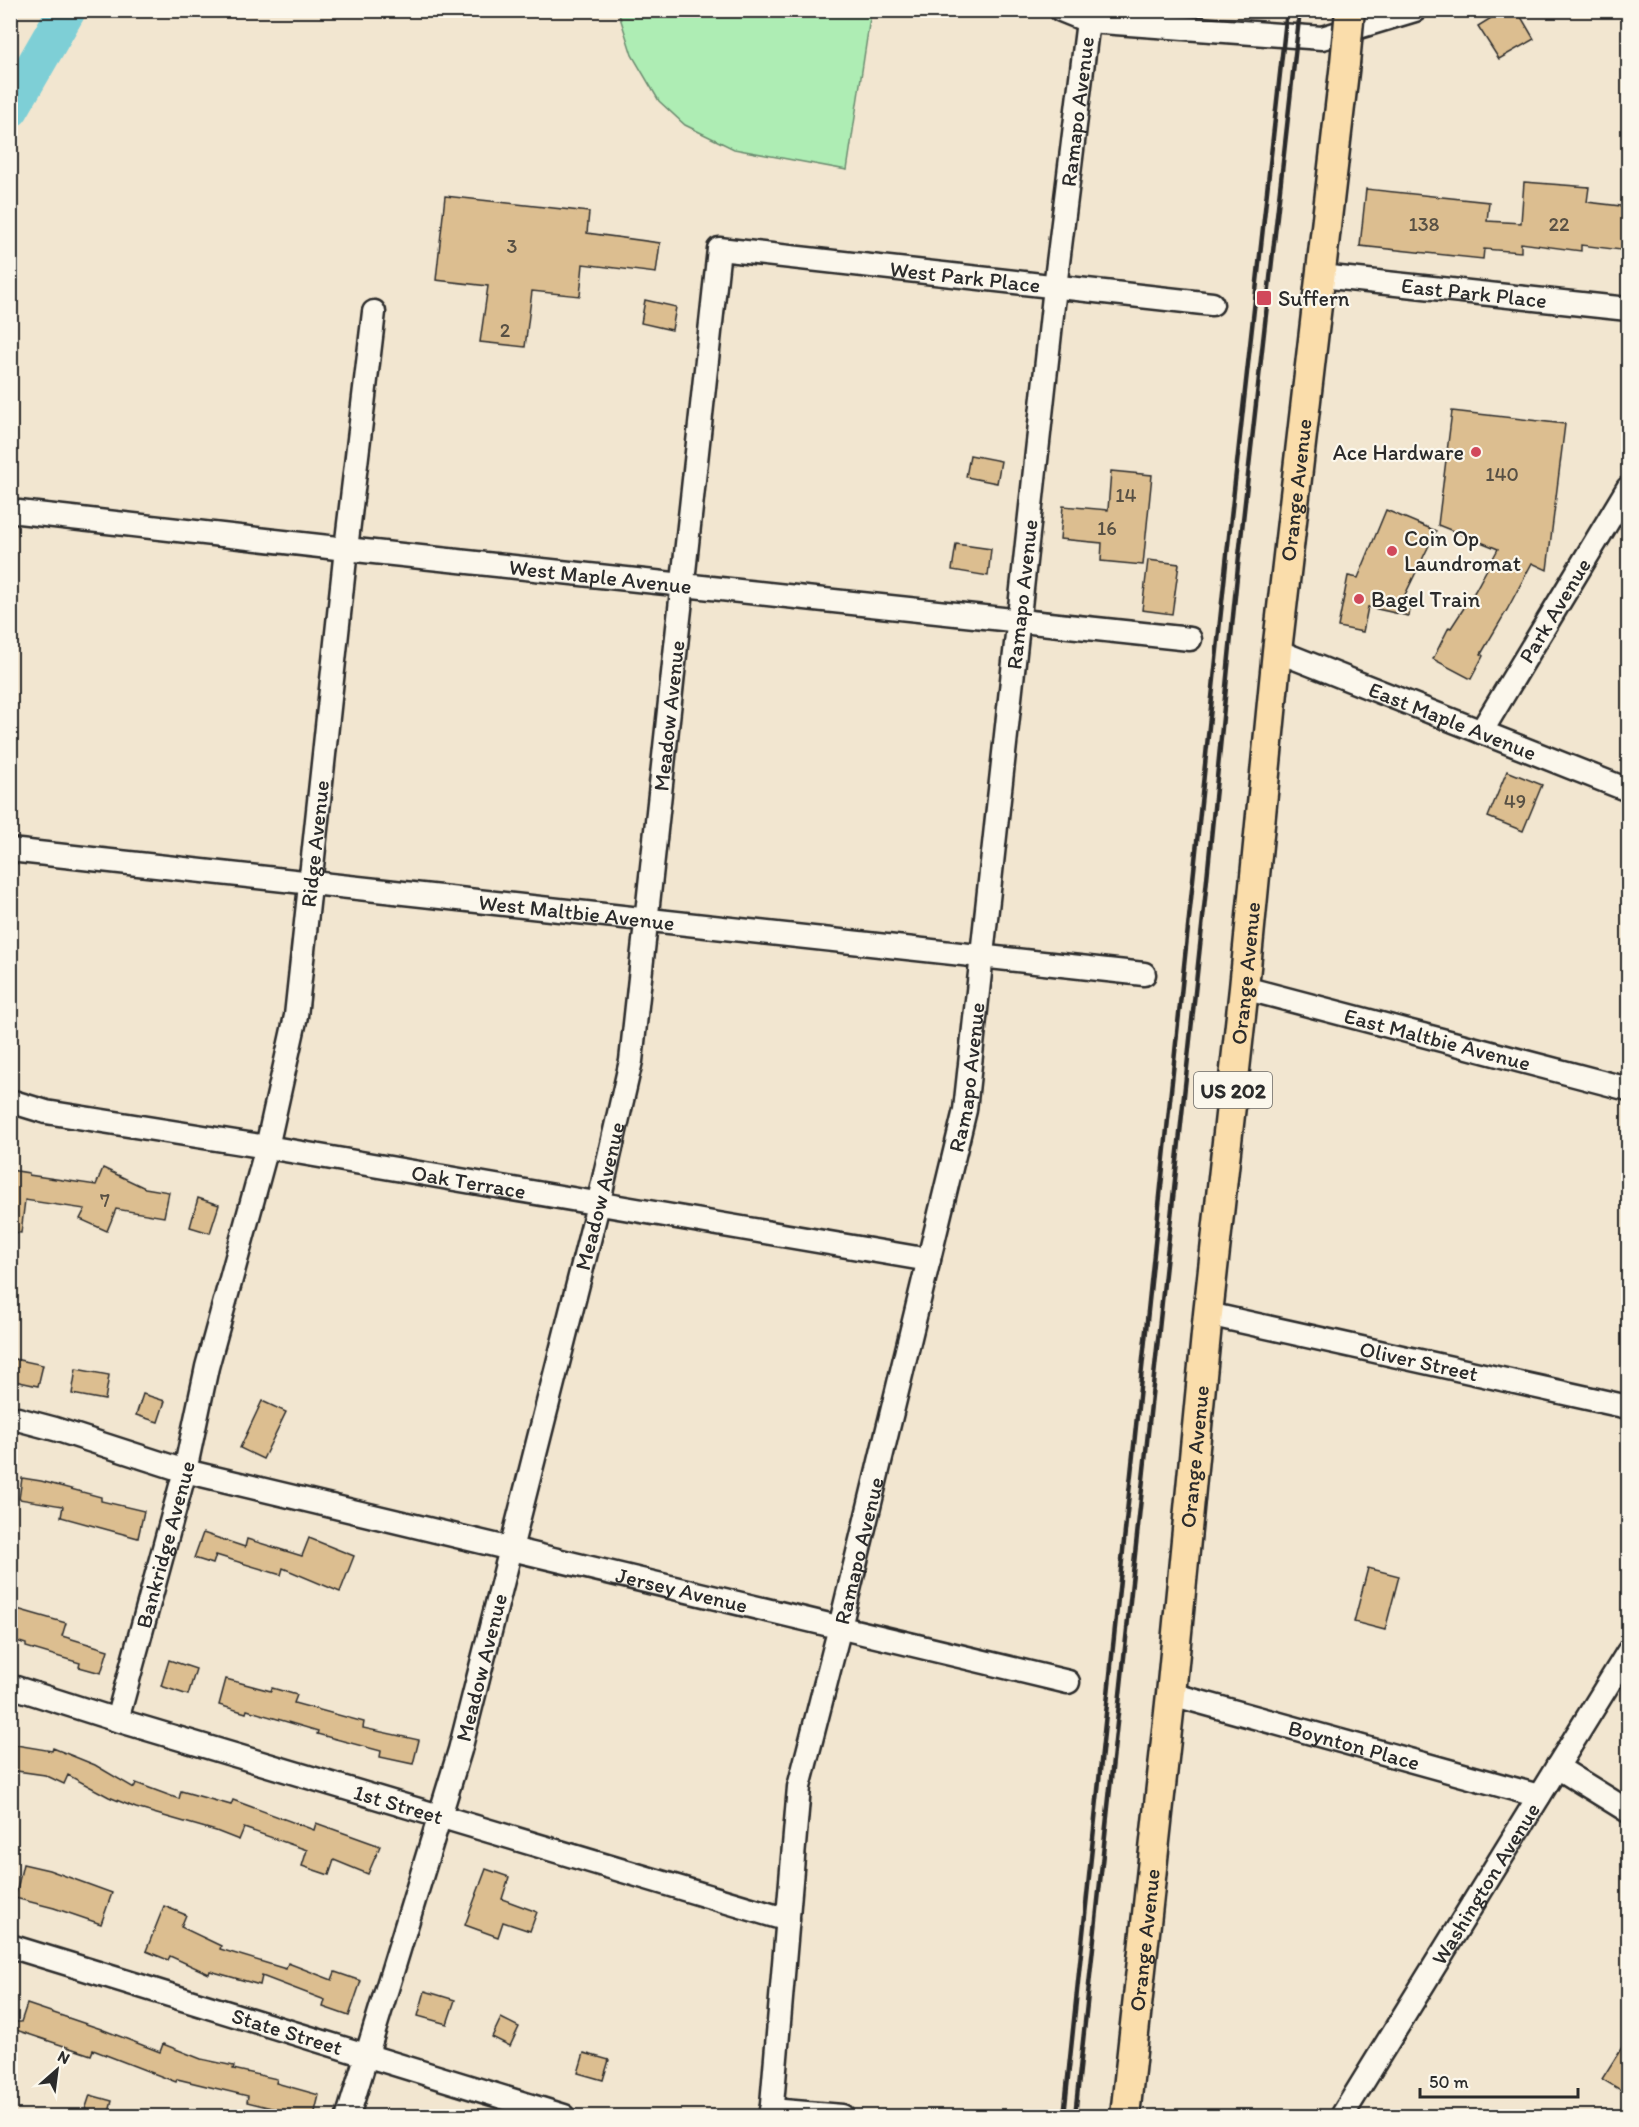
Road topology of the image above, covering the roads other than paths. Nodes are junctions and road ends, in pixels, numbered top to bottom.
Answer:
1 (1061, 10) edge
2 (1350, 10) edge
3 (1415, 10) edge
4 (1088, 21) junction
5 (719, 249) joint
6 (1321, 276) junction
7 (1055, 287) junction
8 (1212, 304) dead end
9 (1629, 309) edge
10 (374, 312) dead end
11 (1629, 488) edge
12 (10, 511) edge
13 (345, 549) junction
14 (682, 584) junction
15 (1020, 620) junction
16 (1191, 639) dead end
17 (1277, 651) junction
18 (1481, 732) junction
19 (1629, 790) edge
20 (10, 850) edge
21 (310, 882) junction
22 (646, 920) junction
23 (982, 957) junction
24 (1144, 974) dead end
25 (1244, 988) junction
26 (1629, 1089) edge
27 (10, 1101) edge
28 (267, 1147) junction
29 (598, 1205) junction
30 (929, 1260) junction
31 (1208, 1314) junction
32 (207, 1367) joint
33 (1629, 1407) edge
34 (10, 1417) edge
35 (185, 1471) junction
36 (512, 1550) junction
37 (840, 1627) junction
38 (1629, 1652) edge
39 (1068, 1682) dead end
40 (10, 1686) edge
41 (1171, 1694) junction
42 (117, 1720) junction
43 (1557, 1767) junction
44 (1539, 1796) junction
45 (1629, 1811) edge
46 (441, 1815) junction
47 (788, 1920) junction
48 (10, 1946) edge
49 (366, 2056) junction
50 (771, 2113) edge
51 (348, 2116) edge
52 (564, 2116) edge
53 (842, 2116) edge
54 (1125, 2116) edge
55 (1342, 2116) edge

1 - 4 street
2 - 6 main road, Orange Avenue / US 202, bridge
3 - 4 street
4 - 7 street, Ramapo Avenue
5 - 7 street, West Park Place
5 - 14 street, Meadow Avenue
6 - 9 street, East Park Place
6 - 17 main road, Orange Avenue / US 202
7 - 8 street, West Park Place
7 - 15 street, Ramapo Avenue
10 - 13 street, Ridge Avenue
11 - 18 street, Park Avenue
12 - 13 street, West Maple Avenue
13 - 14 street, West Maple Avenue
13 - 21 street, Ridge Avenue
14 - 15 street, West Maple Avenue
14 - 22 street, Meadow Avenue
15 - 16 street, West Maple Avenue
15 - 23 street, Ramapo Avenue
17 - 18 street, East Maple Avenue
17 - 25 main road, Orange Avenue / US 202
18 - 19 street, East Maple Avenue
20 - 21 street, West Maltbie Avenue
21 - 22 street, West Maltbie Avenue
21 - 28 street, Ridge Avenue
22 - 23 street, West Maltbie Avenue
22 - 29 street, Meadow Avenue
23 - 24 street, West Maltbie Avenue
23 - 30 street, Ramapo Avenue
25 - 26 street, East Maltbie Avenue
25 - 31 main road, Orange Avenue / US 202
27 - 28 street, Oak Terrace
28 - 29 street, Oak Terrace
28 - 32 street, Ridge Avenue
29 - 30 street, Oak Terrace
29 - 36 street, Meadow Avenue
30 - 37 street, Ramapo Avenue
31 - 33 street, Oliver Street
31 - 41 main road, Orange Avenue / US 202
32 - 35 street, Bankridge Avenue
34 - 35 street
35 - 36 street, Jersey Avenue
35 - 42 street, Bankridge Avenue
36 - 37 street, Jersey Avenue
36 - 46 street, Meadow Avenue
37 - 39 street, Jersey Avenue
37 - 47 street, Ramapo Avenue
38 - 43 street, Washington Avenue
40 - 42 street, 1st Street
41 - 44 street, Boynton Place
41 - 54 main road, Orange Avenue / US 202
42 - 46 street, 1st Street
43 - 44 street, Washington Avenue
43 - 45 street
44 - 55 street, Washington Avenue
46 - 47 street, 1st Street
46 - 49 street, Meadow Avenue
47 - 50 street, Ramapo Avenue
48 - 49 street, State Street
49 - 51 street, Meadow Avenue
49 - 52 street, State Street
50 - 53 street

